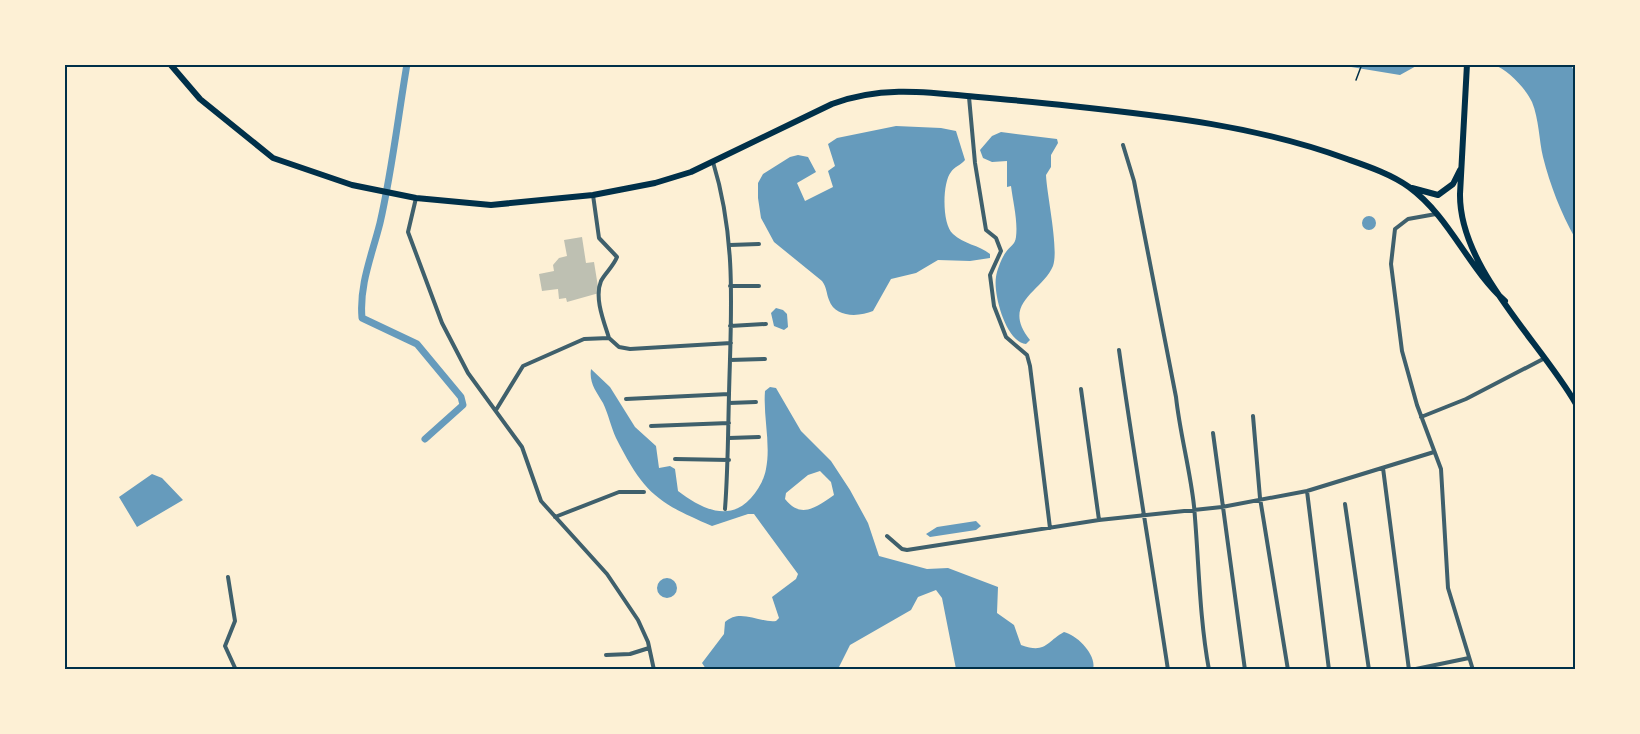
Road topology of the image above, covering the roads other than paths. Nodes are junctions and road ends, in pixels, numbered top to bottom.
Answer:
1 (170, 64) edge
2 (1467, 64) edge
3 (969, 96) junction
4 (1123, 146) dead end
5 (713, 162) junction
6 (1462, 164) junction
7 (1408, 187) junction
8 (593, 195) junction
9 (416, 198) junction
10 (1436, 214) junction
11 (730, 244) junction
12 (759, 244) dead end
13 (730, 286) junction
14 (759, 286) dead end
15 (1505, 301) junction
16 (766, 324) dead end
17 (730, 326) junction
18 (609, 338) junction
19 (731, 343) junction
20 (1119, 350) dead end
21 (1546, 357) junction
22 (765, 359) dead end
23 (730, 360) junction
24 (1081, 388) dead end
25 (729, 394) junction
26 (626, 399) dead end
27 (756, 402) dead end
28 (729, 403) junction
29 (1575, 404) edge
30 (496, 410) junction
31 (1253, 416) dead end
32 (1421, 417) junction
33 (729, 423) junction
34 (651, 426) dead end
35 (1213, 433) dead end
36 (759, 437) dead end
37 (729, 438) junction
38 (1434, 452) junction
39 (675, 459) dead end
40 (729, 460) junction
41 (1383, 468) junction
42 (1307, 491) junction
43 (644, 492) dead end
44 (1260, 498) junction
45 (1345, 504) dead end
46 (1222, 507) junction
47 (725, 508) dead end
48 (1194, 508) junction
49 (1144, 515) junction
50 (555, 517) junction
51 (1099, 520) junction
52 (1050, 528) junction
53 (887, 536) dead end
54 (228, 577) dead end
55 (649, 648) junction
56 (606, 655) dead end
57 (1469, 658) junction
58 (236, 669) edge
59 (654, 669) edge
60 (1168, 669) edge
61 (1209, 669) edge
62 (1245, 669) edge
63 (1288, 669) edge
64 (1329, 669) edge
65 (1369, 669) edge
66 (1410, 669) edge
67 (1473, 669) edge

1 - 9 highway
2 - 6 highway
3 - 5 highway
3 - 7 highway
3 - 52 street
4 - 48 street
5 - 8 highway
5 - 11 street
6 - 7 highway
6 - 15 highway
7 - 10 highway
8 - 9 highway
8 - 18 street
9 - 30 street
10 - 15 highway
10 - 32 street
11 - 12 street
11 - 13 street
13 - 14 street
13 - 17 street
15 - 21 highway
16 - 17 street
17 - 19 street
18 - 19 street
18 - 30 street
19 - 23 street
20 - 49 street
21 - 29 highway
21 - 32 street
22 - 23 street
23 - 25 street
24 - 51 street
25 - 26 street
25 - 28 street
27 - 28 street
28 - 33 street
30 - 50 street
31 - 44 street
32 - 38 street
33 - 34 street
33 - 37 street
35 - 46 street
36 - 37 street
37 - 40 street
38 - 41 street
38 - 57 street
39 - 40 street
40 - 47 street
41 - 42 street
41 - 66 street
42 - 44 street
42 - 64 street
43 - 50 street
44 - 46 street
44 - 63 street
45 - 65 street
46 - 48 street
46 - 62 street
48 - 49 street
48 - 61 street
49 - 51 street
49 - 60 street
50 - 55 street
51 - 52 street
52 - 53 street
54 - 58 street
55 - 56 street
55 - 59 street
57 - 66 street
57 - 67 street

